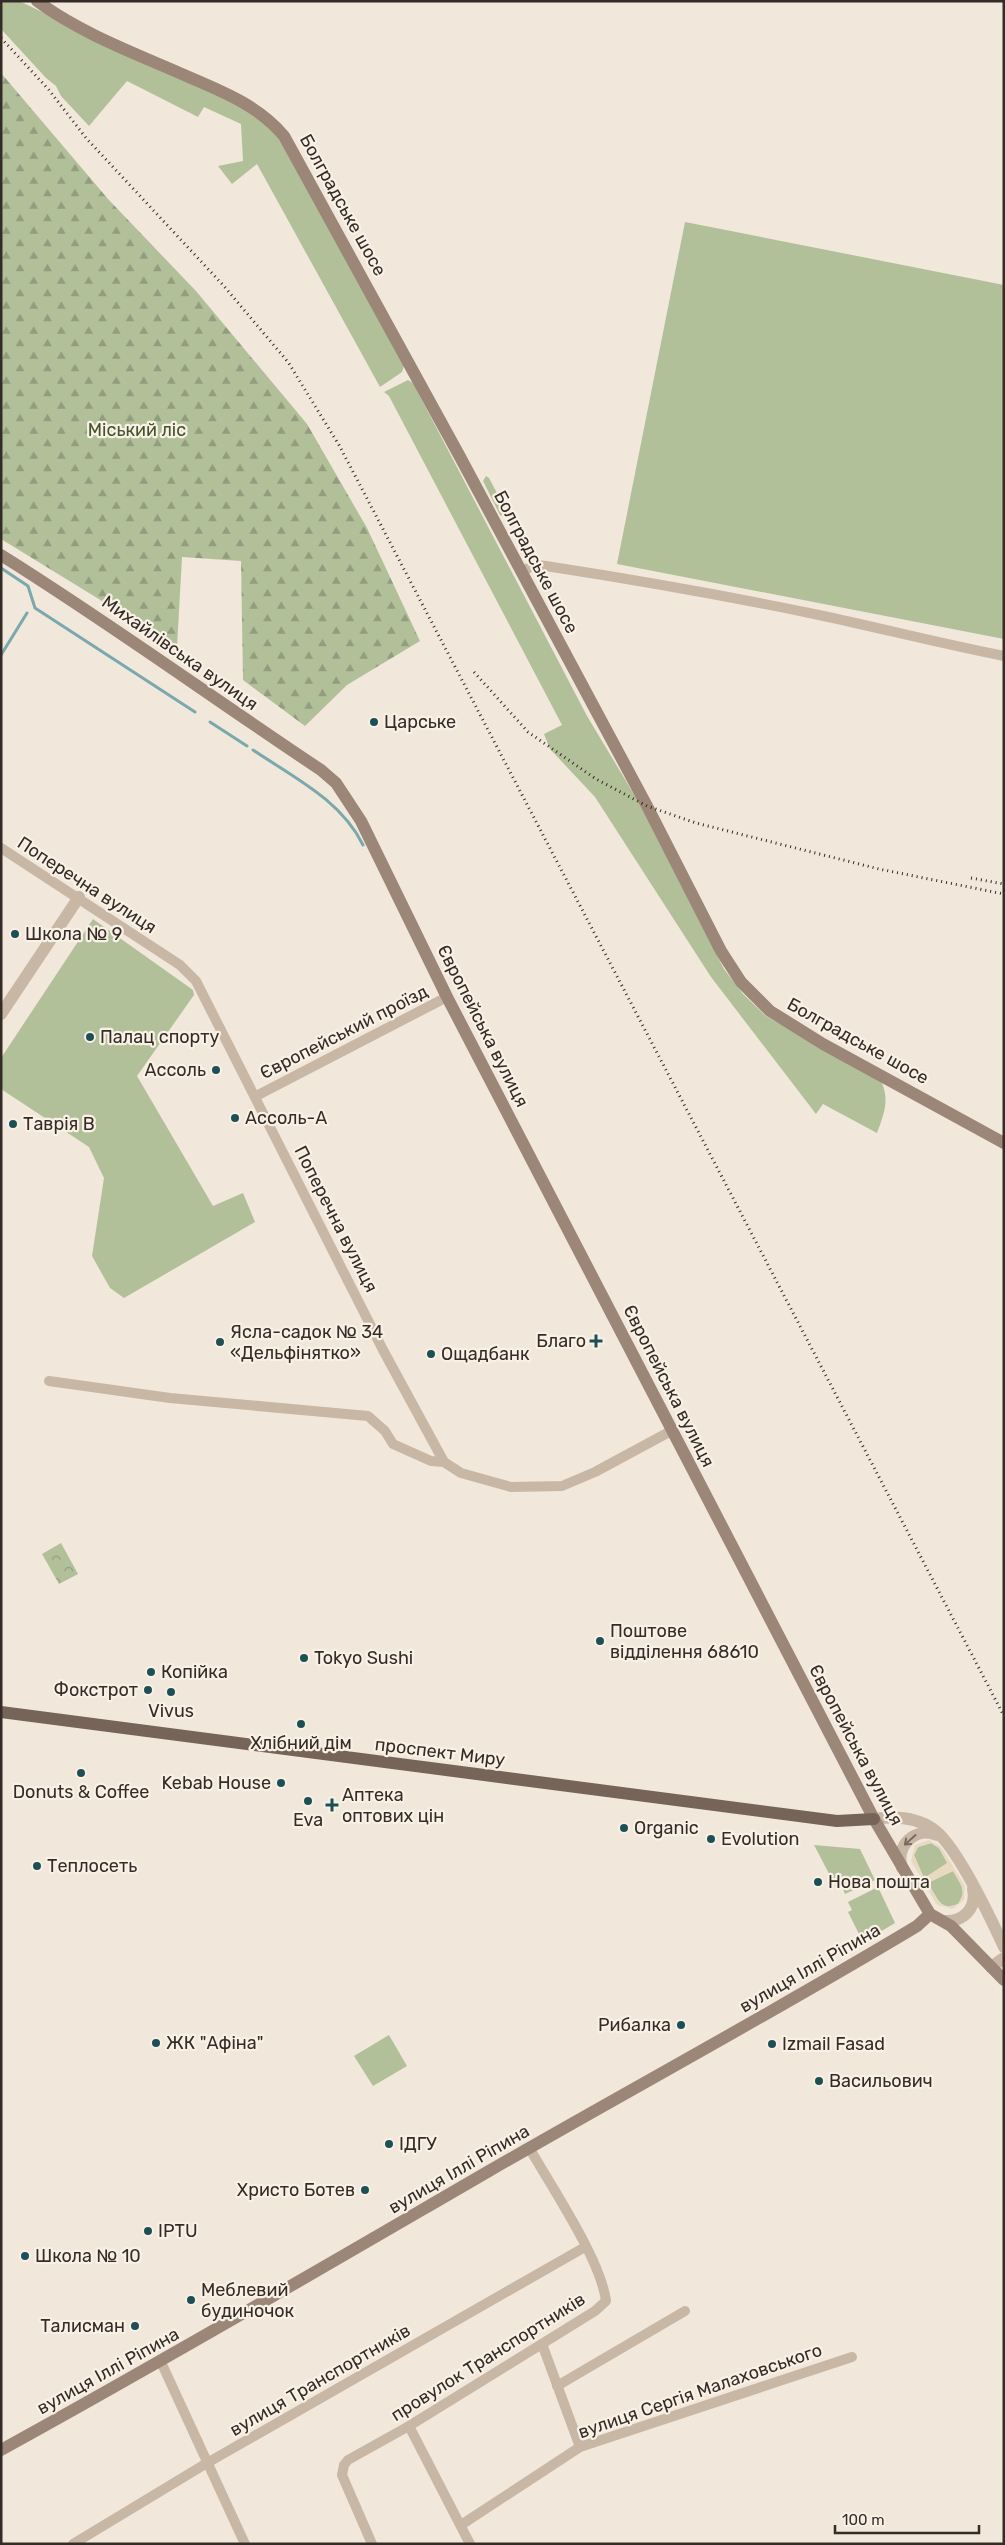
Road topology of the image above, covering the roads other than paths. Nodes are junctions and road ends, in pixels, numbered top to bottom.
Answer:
1 (38, 1) edge
2 (1, 555) edge
3 (520, 571) junction
4 (1004, 656) edge
5 (336, 783) joint
6 (1, 848) edge
7 (78, 897) junction
8 (447, 997) junction
9 (1, 1014) edge
10 (256, 1096) junction
11 (1004, 1143) edge
12 (48, 1381) dead end
13 (671, 1431) junction
14 (444, 1462) junction
15 (1, 1712) edge
16 (874, 1819) junction
17 (942, 1837) junction
18 (904, 1872) junction
19 (971, 1884) junction
20 (930, 1914) junction
21 (944, 1921) junction
22 (1004, 1948) edge
23 (1004, 1958) edge
24 (991, 1967) junction
25 (1004, 1980) edge
26 (530, 2149) junction
27 (586, 2247) junction
28 (685, 2311) dead end
29 (542, 2344) junction
30 (852, 2357) dead end
31 (161, 2362) junction
32 (558, 2386) junction
33 (409, 2426) junction
34 (580, 2447) junction
35 (1, 2450) edge
36 (207, 2463) junction
37 (461, 2525) junction
38 (73, 2544) edge
39 (245, 2544) edge
40 (372, 2544) edge
41 (470, 2544) edge

1 - 3 main road, Болградське шосе
2 - 5 main road, Михайлівська вулиця
3 - 4 street
3 - 11 main road, Болградське шосе
5 - 8 main road, Європейська вулиця
6 - 7 street, Поперечна вулиця
7 - 9 street
7 - 10 street, Поперечна вулиця
8 - 10 street, Європейський проїзд
8 - 13 main road, Європейська вулиця
10 - 14 street, Поперечна вулиця
12 - 14 street
13 - 14 street
13 - 16 main road, Європейська вулиця
15 - 16 main road, проспект Миру
16 - 17 street
16 - 18 main road, Європейська вулиця
17 -> 18 street
17 - 19 street
18 - 20 main road, Європейська вулиця
19 - 21 street
19 - 22 street
20 - 21 main road
20 - 26 main road, вулиця Іллі Ріпина
21 - 24 main road
23 - 24 street
24 - 25 main road
26 - 27 street, провулок Транспортників
26 - 31 main road, вулиця Іллі Ріпина
27 - 29 street, провулок Транспортників
27 - 36 street, вулиця Транспортників
28 - 32 street
29 - 32 street
29 - 33 street, провулок Транспортників
30 - 34 street, вулиця Сергія Малаховського
31 - 35 main road, вулиця Іллі Ріпина
31 - 36 street
32 - 34 street
33 - 37 street
33 - 40 street, провулок Транспортників
34 - 37 street, вулиця Сергія Малаховського
36 - 38 street, вулиця Транспортників
36 - 39 street
37 - 41 street

